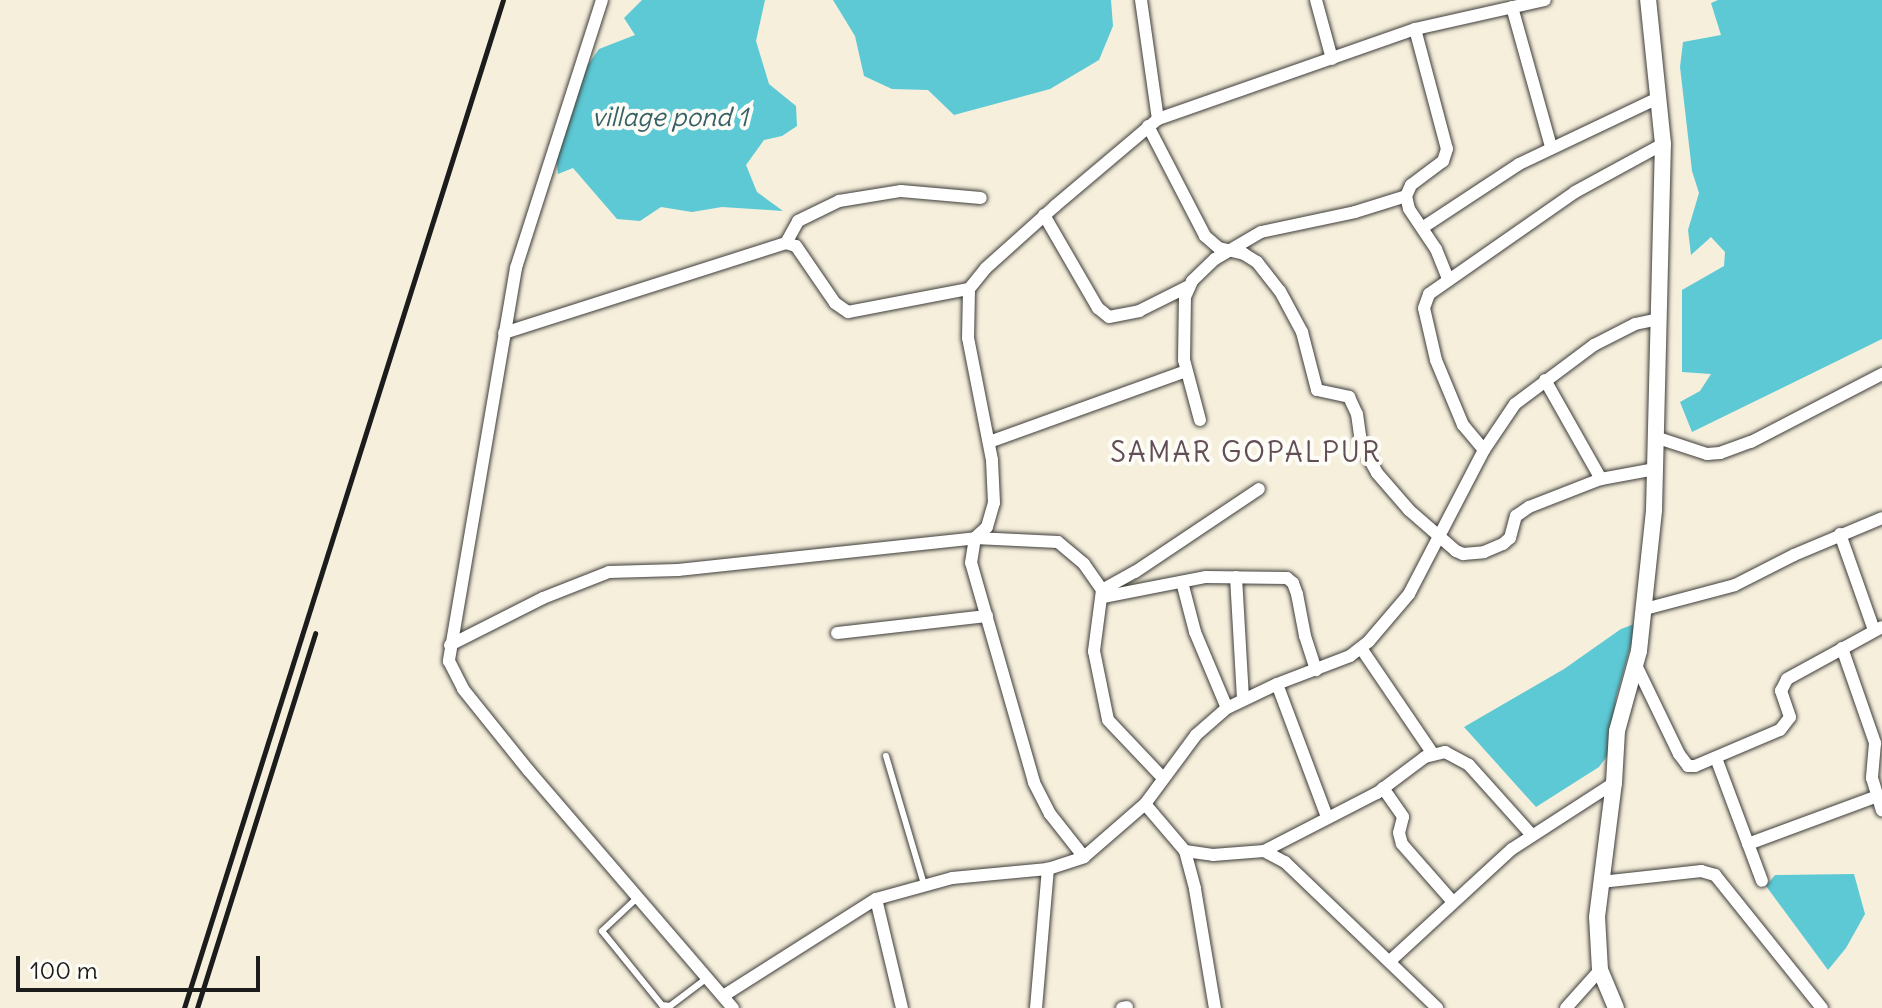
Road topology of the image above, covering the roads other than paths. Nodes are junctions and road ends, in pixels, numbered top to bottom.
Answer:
1 (602, 0) edge
2 (1141, 0) edge
3 (1316, 0) edge
4 (1545, 0) edge
5 (1648, 0) edge
6 (1512, 7) junction
7 (1415, 29) junction
8 (1332, 59) junction
9 (1658, 98) junction
10 (1153, 123) junction
11 (1663, 144) junction
12 (1551, 147) junction
13 (1406, 196) junction
14 (981, 198) dead end
15 (1044, 215) junction
16 (1422, 228) junction
17 (786, 243) junction
18 (1234, 251) junction
19 (1448, 278) junction
20 (1187, 287) junction
21 (969, 289) junction
22 (1658, 319) junction
23 (504, 333) junction
24 (1186, 371) junction
25 (1882, 374) edge
26 (1545, 380) junction
27 (1200, 420) dead end
28 (1655, 437) junction
29 (989, 442) junction
30 (1484, 450) junction
31 (1655, 469) junction
32 (1601, 479) junction
33 (1259, 489) dead end
34 (1882, 518) edge
35 (1440, 534) junction
36 (1840, 534) junction
37 (975, 538) junction
38 (1236, 577) junction
39 (1182, 582) junction
40 (1103, 593) junction
41 (1645, 609) junction
42 (987, 616) junction
43 (1878, 628) edge
44 (837, 633) dead end
45 (450, 645) junction
46 (1361, 648) junction
47 (1842, 648) junction
48 (1636, 665) junction
49 (1316, 670) junction
50 (1277, 684) junction
51 (1243, 699) junction
52 (1227, 708) junction
53 (1433, 754) junction
54 (886, 756) dead end
55 (1716, 758) junction
56 (1163, 778) junction
57 (1614, 783) junction
58 (1383, 788) junction
59 (1875, 797) junction
60 (1145, 804) junction
61 (1882, 811) edge
62 (1327, 817) junction
63 (1531, 834) junction
64 (1748, 844) junction
65 (1185, 851) junction
66 (1264, 851) junction
67 (1084, 857) junction
68 (1048, 869) junction
69 (1762, 881) dead end
70 (1601, 882) junction
71 (924, 884) junction
72 (638, 897) junction
73 (876, 899) junction
74 (1453, 902) junction
75 (1390, 961) junction
76 (1600, 970) junction
77 (707, 978) junction
78 (723, 996) junction
79 (1432, 1007) edge
80 (733, 1008) edge
81 (902, 1008) edge
82 (1036, 1008) edge
83 (1215, 1008) edge
84 (1566, 1008) edge
85 (1616, 1008) edge
86 (1822, 1008) edge

1 - 23 street
2 - 10 street
3 - 8 street
4 - 6 street
5 - 9 street
6 - 7 street
6 - 12 street
7 - 8 street
7 - 13 street
8 - 10 street
9 - 11 street
9 - 12 street
10 - 15 street
10 - 18 street
11 - 19 street
11 - 22 street
12 - 16 street
13 - 16 street
13 - 18 street
14 - 17 street
15 - 20 street
15 - 21 street
16 - 19 street
17 - 21 street
17 - 23 street
18 - 20 street
18 - 35 street
19 - 30 street
20 - 24 street
21 - 29 street
22 - 26 street
22 - 28 street
23 - 45 street
24 - 27 street
24 - 29 street
25 - 28 street
26 - 30 street
26 - 32 street
28 - 31 street
29 - 37 street
30 - 35 street
31 - 32 street
31 - 41 street
32 - 35 street
33 - 40 street
34 - 36 street
35 - 46 street
36 - 41 street
36 - 43 street
37 - 40 street
37 - 42 street
37 - 45 street
38 - 39 street
38 - 49 street
38 - 51 street
39 - 40 street
39 - 52 street
40 - 56 street
41 - 48 street
42 - 44 street
42 - 67 street
43 - 47 street
45 - 72 street
46 - 49 street
46 - 53 street
47 - 55 street
47 - 59 street
48 - 55 street
48 - 57 street
49 - 50 street
50 - 51 street
50 - 62 street
51 - 52 street
52 - 56 street
53 - 58 street
53 - 63 street
54 - 71 lane
55 - 64 street
56 - 60 street
57 - 63 street
57 - 70 street
58 - 62 street
58 - 74 street
59 - 61 street
59 - 64 street
60 - 65 street
60 - 67 street
62 - 66 street
63 - 74 street
64 - 69 street
65 - 66 street
65 - 83 street
66 - 75 street
67 - 68 street
68 - 71 street
68 - 82 street
70 - 76 street
70 - 86 street
71 - 73 street
72 - 77 street
72 - 77 lane
73 - 78 street
73 - 81 street
74 - 75 street
75 - 79 street
76 - 84 street
76 - 85 street
77 - 78 street
78 - 80 street

